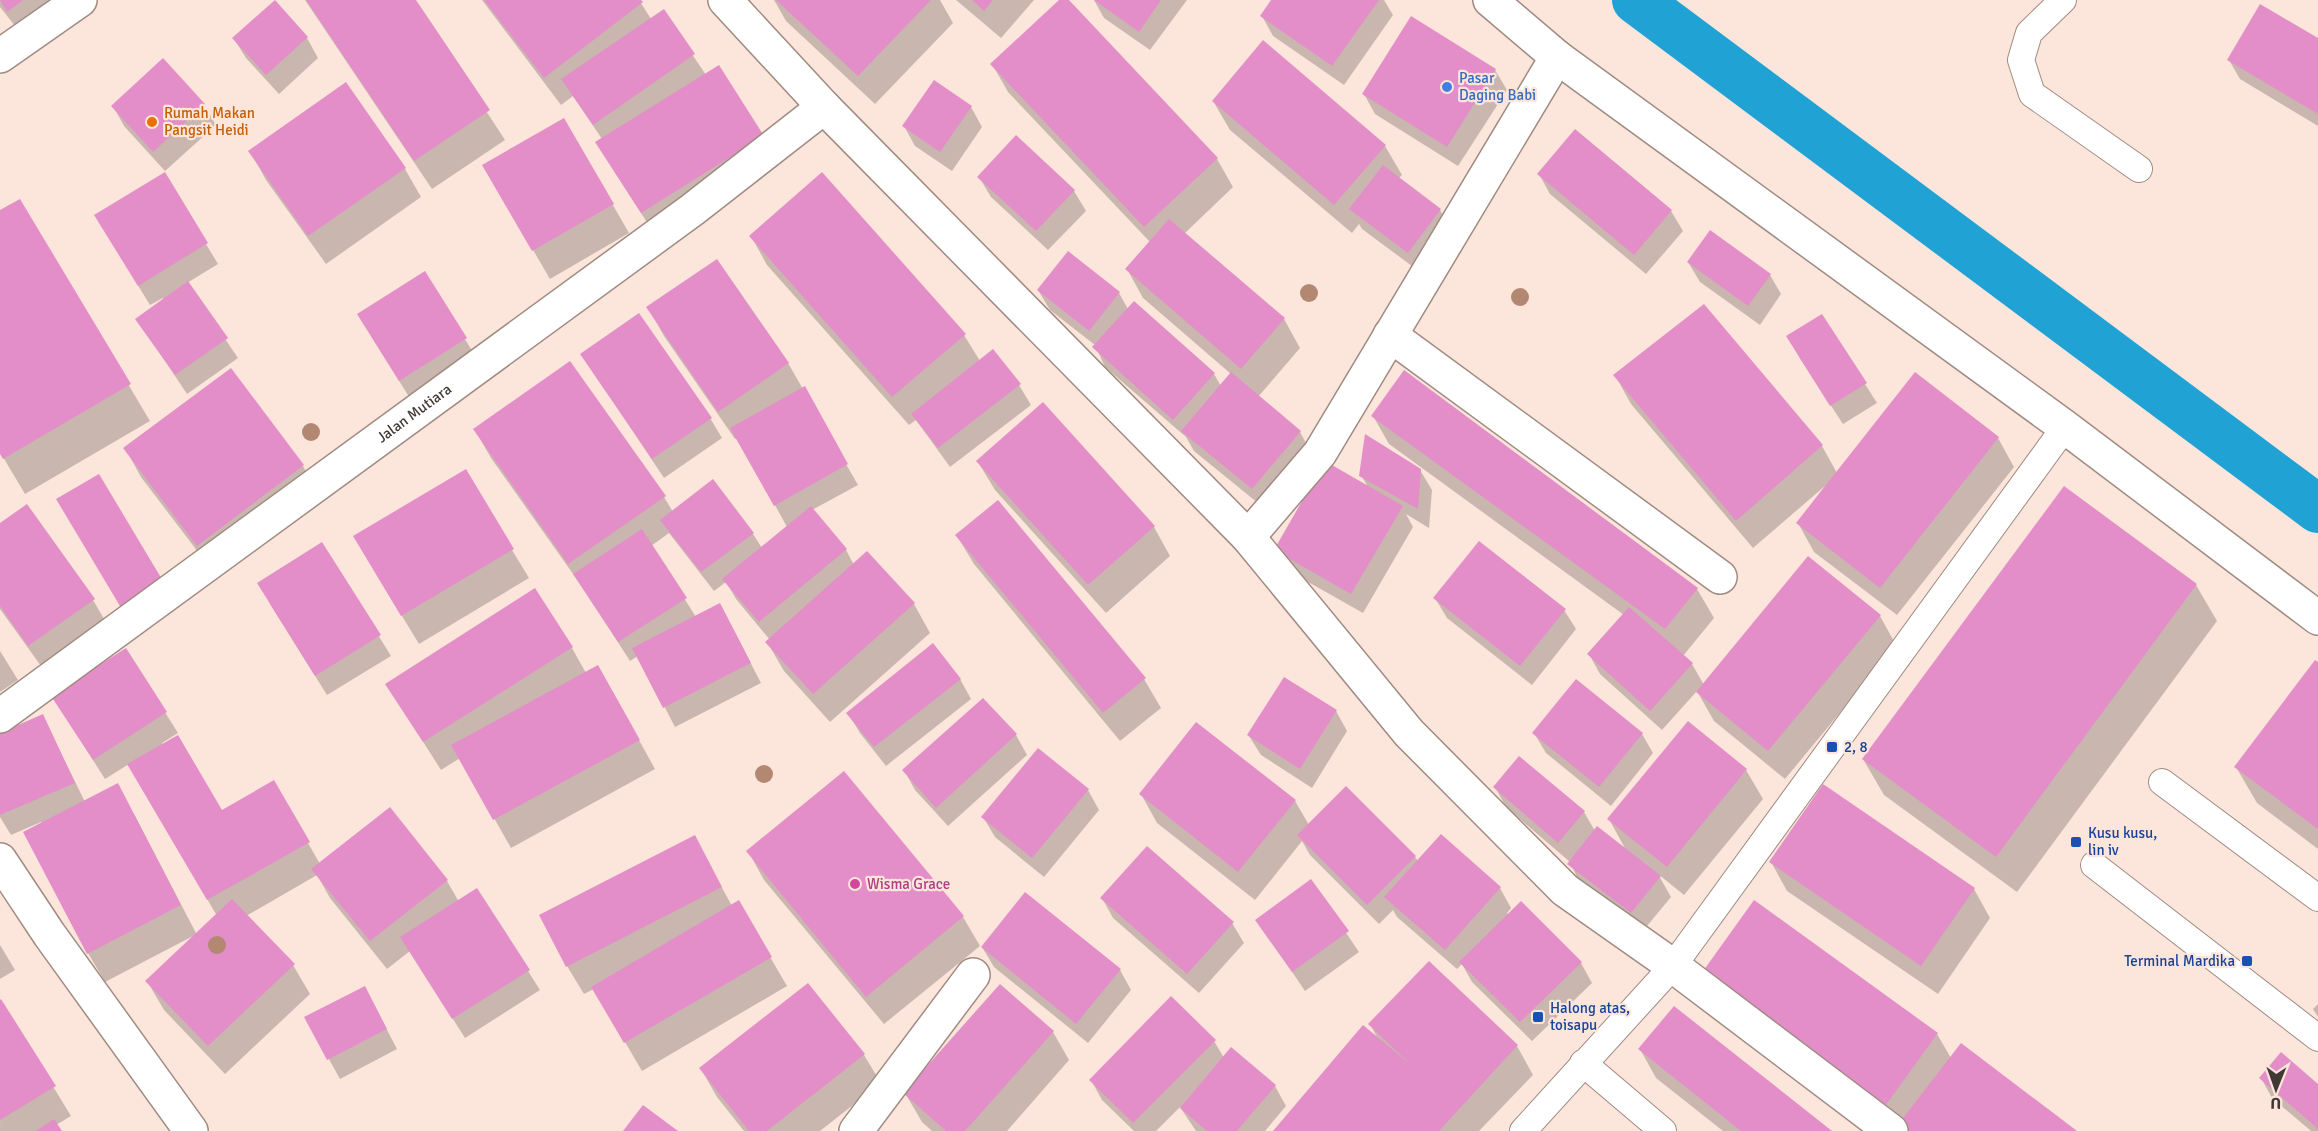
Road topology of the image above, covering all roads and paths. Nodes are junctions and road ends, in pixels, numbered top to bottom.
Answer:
1 (80, 0) edge
2 (725, 0) edge
3 (1490, 0) edge
4 (2063, 0) edge
5 (0, 56) edge
6 (1557, 57) junction
7 (824, 107) junction
8 (2139, 169) dead end
9 (1390, 335) junction
10 (2065, 427) junction
11 (1248, 537) junction
12 (1720, 578) dead end
13 (2318, 618) edge
14 (0, 716) edge
15 (2162, 782) dead end
16 (0, 860) edge
17 (2094, 865) dead end
18 (2318, 898) edge
19 (1673, 966) junction
20 (973, 975) dead end
21 (2318, 1038) edge
22 (1582, 1063) junction
23 (191, 1131) edge
24 (856, 1131) edge
25 (1523, 1131) edge
26 (1663, 1131) edge
27 (1891, 1131) edge

1 - 5 street
2 - 7 street
3 - 6 street
4 - 8 lane
6 - 9 street
6 - 10 street
7 - 11 street
7 - 14 street, Jalan Mutiara
9 - 11 street
9 - 12 street
10 - 13 street
10 - 19 lane
11 - 19 street
15 - 18 lane
16 - 23 street
17 - 21 lane
19 - 22 lane
19 - 27 street
20 - 24 street
22 - 25 lane
22 - 26 lane

